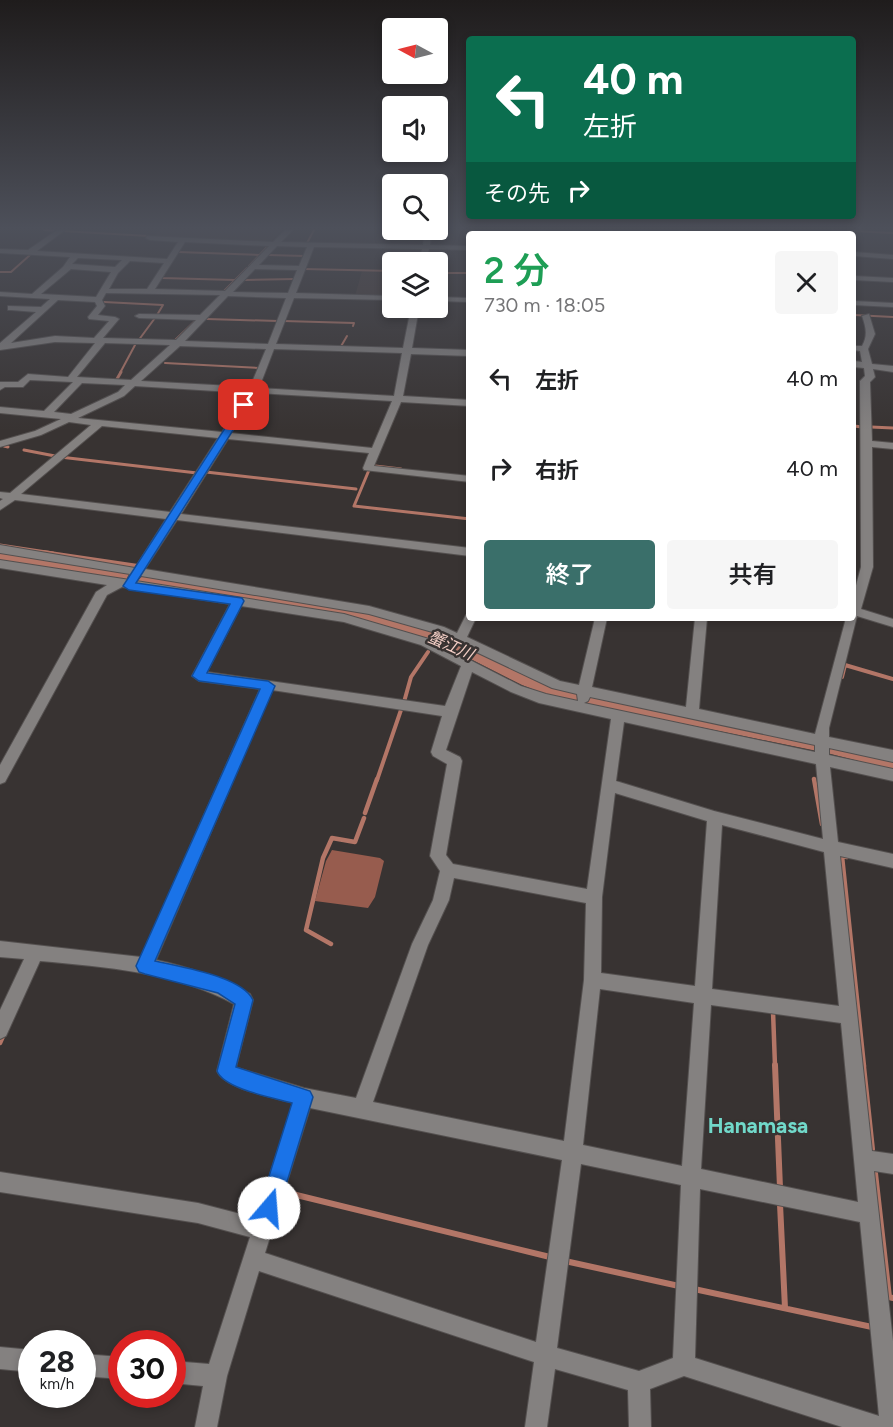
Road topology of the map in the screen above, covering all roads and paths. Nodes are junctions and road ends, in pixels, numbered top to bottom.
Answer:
1 (24, 296) edge
2 (291, 296) edge
3 (29, 297) edge
4 (33, 297) joint
5 (101, 297) edge
6 (223, 297) edge
7 (321, 297) edge
8 (382, 298) edge
9 (55, 299) junction
10 (98, 300) junction
11 (448, 300) edge
12 (466, 300) edge
13 (856, 303) edge
14 (893, 305) edge
15 (11, 308) junction
16 (1, 309) edge
17 (44, 310) junction
18 (139, 316) dead end
19 (866, 316) dead end
20 (202, 318) junction
21 (413, 318) edge
22 (99, 341) junction
23 (176, 345) junction
24 (1, 347) edge
25 (270, 347) junction
26 (859, 348) edge
27 (407, 351) junction
28 (466, 353) edge
29 (856, 364) edge
30 (868, 367) junction
31 (893, 369) edge
32 (76, 380) junction
33 (136, 383) junction
34 (0, 387) edge
35 (254, 390) junction
36 (398, 399) junction
37 (466, 403) edge
38 (0, 410) edge
39 (46, 414) junction
40 (73, 419) junction
41 (99, 423) junction
42 (856, 425) edge
43 (867, 426) junction
44 (226, 436) junction
45 (867, 443) junction
46 (0, 444) edge
47 (893, 446) edge
48 (375, 451) junction
49 (856, 459) edge
50 (867, 461) junction
51 (466, 479) edge
52 (6, 496) edge
53 (0, 507) edge
54 (175, 516) junction
55 (856, 537) edge
56 (867, 539) junction
57 (0, 549) edge
58 (466, 552) edge
59 (0, 564) edge
60 (139, 572) junction
61 (126, 584) junction
62 (237, 601) junction
63 (856, 604) edge
64 (856, 612) edge
65 (469, 621) edge
66 (600, 621) edge
67 (701, 621) edge
68 (851, 621) edge
69 (893, 623) edge
70 (460, 639) junction
71 (468, 664) junction
72 (268, 686) junction
73 (583, 699) junction
74 (450, 712) junction
75 (692, 713) junction
76 (618, 715) junction
77 (824, 740) junction
78 (893, 756) edge
79 (822, 757) junction
80 (893, 775) edge
81 (0, 778) edge
82 (609, 785) junction
83 (715, 818) junction
84 (831, 848) junction
85 (893, 861) edge
86 (448, 870) junction
87 (594, 897) junction
88 (0, 949) edge
89 (35, 953) junction
90 (145, 966) junction
91 (592, 980) junction
92 (703, 995) junction
93 (848, 1016) junction
94 (0, 1030) edge
95 (304, 1097) junction
96 (362, 1108) junction
97 (572, 1155) junction
98 (863, 1159) junction
99 (893, 1164) edge
100 (691, 1179) junction
101 (0, 1182) edge
102 (869, 1214) junction
103 (262, 1230) junction
104 (253, 1258) junction
105 (886, 1304) edge
106 (544, 1355) junction
107 (0, 1358) edge
108 (18, 1360) edge
109 (684, 1365) junction
110 (186, 1373) edge
111 (216, 1376) junction
112 (639, 1382) junction
113 (206, 1427) edge
114 (536, 1427) edge
115 (640, 1427) edge
116 (877, 1427) edge
117 (891, 1427) edge

1 - 15 street
2 - 25 street
3 - 4 street
4 - 9 street
5 - 10 street
6 - 20 street
7 - 8 street
9 - 10 street
9 - 17 street
10 - 22 street
11 - 12 street
13 - 14 street
15 - 16 street
15 - 17 street
17 - 24 street
18 - 20 street
19 - 26 street
20 - 23 street
21 - 27 street
22 - 23 street
22 - 24 street
22 - 32 street
23 - 25 street
23 - 33 street
25 - 27 street
25 - 35 street
26 - 30 street
27 - 28 street
27 - 36 street
29 - 30 street
30 - 31 street
30 - 43 street
32 - 33 street
32 - 34 street
32 - 39 street
33 - 35 street
33 - 40 street
35 - 36 street
35 - 44 street
36 - 37 street
36 - 48 street
38 - 39 street
39 - 40 street
40 - 41 street
40 - 46 street
41 - 44 street
41 - 52 street
42 - 43 street
43 - 45 street
44 - 48 street
44 - 54 street
45 - 47 street
45 - 50 street
48 - 51 street
49 - 50 street
50 - 56 street
52 - 53 street
52 - 54 street
54 - 58 street
54 - 60 street
55 - 56 street
56 - 63 street
57 - 60 street
59 - 61 street
60 - 61 street
60 - 70 street
61 - 62 street
61 - 81 street
62 - 71 street
62 - 72 street
64 - 69 street
65 - 70 street
66 - 73 street
67 - 75 street
68 - 77 street
70 - 73 street
71 - 73 street
71 - 74 street
72 - 74 street
72 - 90 street
73 - 75 street
73 - 76 street
74 - 86 street
75 - 77 street
76 - 79 street
76 - 82 street
77 - 78 street
77 - 79 street
79 - 80 street
79 - 84 street
82 - 83 street
82 - 87 street
83 - 84 street
83 - 92 street
84 - 85 street
84 - 93 street
86 - 87 street
86 - 96 street
87 - 91 street
88 - 89 street
89 - 90 street
89 - 94 street
90 - 95 street
91 - 92 street
91 - 97 street
92 - 93 street
92 - 100 street
93 - 98 street
95 - 96 street
95 - 103 street
96 - 97 street
97 - 100 street
97 - 106 street
98 - 99 street
98 - 102 street
100 - 102 street
100 - 109 street
101 - 103 street
102 - 105 street
103 - 104 street
104 - 106 street
104 - 111 street
105 - 117 street
106 - 112 street
106 - 114 street
107 - 108 street
109 - 112 street
109 - 116 street
110 - 111 street
111 - 113 street
112 - 115 street

